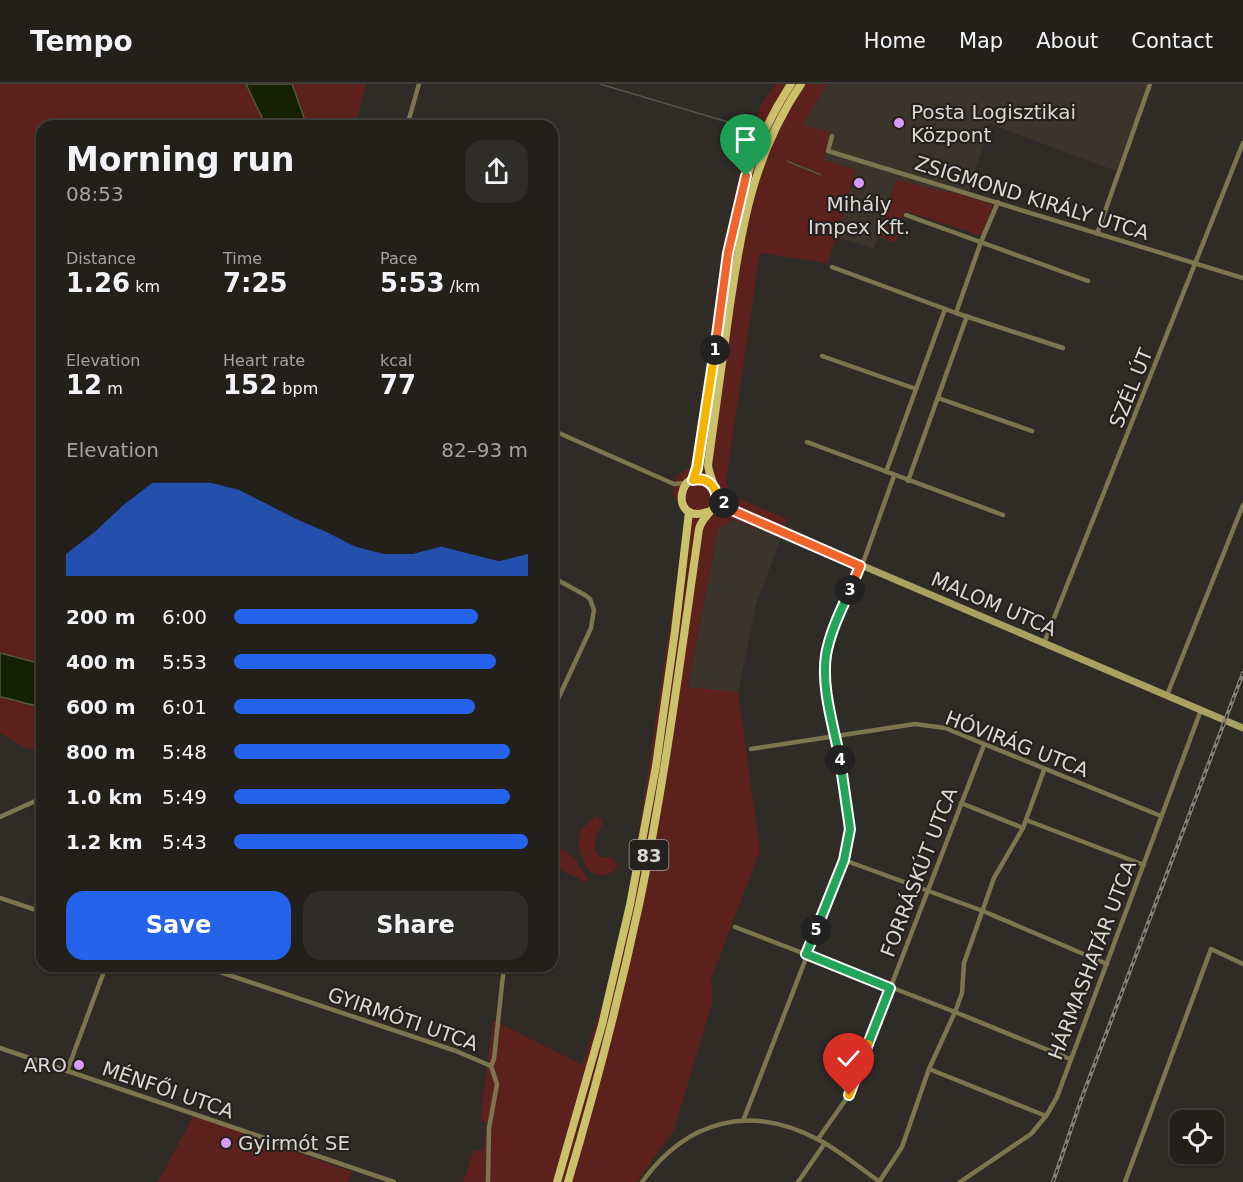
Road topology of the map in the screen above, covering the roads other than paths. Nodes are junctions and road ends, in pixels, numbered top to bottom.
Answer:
1 (419, 84) edge
2 (791, 84) edge
3 (801, 84) edge
4 (1150, 84) edge
5 (409, 120) edge
6 (832, 136) dead end
7 (1243, 142) edge
8 (998, 202) junction
9 (906, 215) dead end
10 (1097, 234) junction
11 (981, 242) junction
12 (1196, 264) junction
13 (832, 267) dead end
14 (1243, 278) edge
15 (1088, 281) dead end
16 (945, 309) junction
17 (956, 313) junction
18 (967, 316) junction
19 (1063, 348) dead end
20 (822, 356) dead end
21 (916, 390) junction
22 (938, 398) junction
23 (1032, 431) dead end
24 (558, 433) edge
25 (807, 442) dead end
26 (886, 472) junction
27 (894, 476) junction
28 (690, 481) junction
29 (908, 481) junction
30 (674, 484) junction
31 (713, 486) junction
32 (681, 497) junction
33 (717, 498) junction
34 (1243, 505) edge
35 (732, 510) junction
36 (710, 511) junction
37 (689, 512) junction
38 (1004, 515) dead end
39 (860, 566) junction
40 (558, 580) edge
41 (1044, 643) junction
42 (1167, 695) junction
43 (558, 696) edge
44 (1201, 710) junction
45 (1243, 728) edge
46 (835, 736) junction
47 (984, 745) junction
48 (751, 749) dead end
49 (1044, 770) junction
50 (36, 801) edge
51 (961, 803) junction
52 (1161, 816) junction
53 (0, 817) edge
54 (1026, 820) junction
55 (1023, 828) junction
56 (844, 860) junction
57 (1144, 865) junction
58 (928, 892) junction
59 (0, 898) edge
60 (36, 910) edge
61 (983, 911) junction
62 (735, 927) dead end
63 (806, 954) junction
64 (1107, 963) junction
65 (1243, 964) edge
66 (104, 972) edge
67 (220, 972) edge
68 (503, 972) edge
69 (890, 988) junction
70 (956, 1012) junction
71 (0, 1048) edge
72 (1070, 1059) junction
73 (490, 1066) junction
74 (929, 1069) junction
75 (67, 1071) junction
76 (1046, 1116) junction
77 (743, 1121) junction
78 (818, 1139) junction
79 (825, 1143) junction
80 (488, 1181) edge
81 (394, 1182) edge
82 (557, 1182) edge
83 (568, 1182) edge
84 (642, 1182) edge
85 (798, 1182) edge
86 (880, 1182) edge
87 (960, 1182) edge
88 (1125, 1182) edge

1 - 5 street
2 - 28 main road
3 - 31 main road
4 - 10 street
6 - 8 street, ZSIGMOND KIRÁLY UTCA
7 - 12 street, SZÉL ÚT
8 - 10 street, ZSIGMOND KIRÁLY UTCA
8 - 11 street
9 - 11 street
10 - 12 street, ZSIGMOND KIRÁLY UTCA
11 - 15 street
11 - 17 street
12 - 14 street, ZSIGMOND KIRÁLY UTCA
12 - 41 street, SZÉL ÚT
13 - 16 street
16 - 17 street
16 - 21 street
17 - 18 street
18 - 19 street
18 - 22 street
20 - 21 street
21 - 26 street
22 - 23 street
22 - 29 street
24 - 30 street
25 - 26 street
26 - 27 street
27 - 29 street
27 - 39 street
28 - 30 street
28 - 31 main road
28 - 32 main road
29 - 38 street
30 - 32 street
31 - 33 main road
32 - 37 main road
33 - 35 main road
33 - 36 main road, 83
34 - 42 street
35 - 36 main road
35 - 39 main road, MALOM UTCA
36 - 37 main road
36 - 83 main road, 83
37 - 82 main road, 83
39 - 41 main road, MALOM UTCA
39 - 46 street
40 - 43 street
41 - 42 main road, MALOM UTCA
42 - 44 main road, MALOM UTCA
44 - 45 main road, MALOM UTCA
44 - 52 street, HÁRMASHATÁR UTCA
46 - 47 street, HÓVIRÁG UTCA
46 - 48 street, HÓVIRÁG UTCA
46 - 56 street
47 - 49 street, HÓVIRÁG UTCA
47 - 51 street, FORRÁSKÚT UTCA
49 - 52 street, HÓVIRÁG UTCA
49 - 54 street
50 - 53 street
51 - 55 street
51 - 58 street, FORRÁSKÚT UTCA
52 - 57 street, HÁRMASHATÁR UTCA
54 - 55 street
54 - 57 street
55 - 61 street
56 - 58 street
56 - 63 street
57 - 64 street, HÁRMASHATÁR UTCA
58 - 61 street
58 - 69 street, FORRÁSKÚT UTCA
59 - 60 street
61 - 64 street
61 - 70 street
62 - 63 street
63 - 69 street
63 - 77 street
64 - 72 street, HÁRMASHATÁR UTCA
65 - 88 street
66 - 75 street
67 - 73 street, GYIRMÓTI UTCA
68 - 73 street
69 - 70 street
69 - 78 street, FORRÁSKÚT UTCA
70 - 72 street
70 - 74 street
71 - 75 street, MÉNFŐI UTCA
72 - 76 street, HÁRMASHATÁR UTCA
73 - 80 street
74 - 76 street
74 - 86 street
75 - 81 street, MÉNFŐI UTCA
76 - 87 street, HÁRMASHATÁR UTCA
77 - 78 street
77 - 84 street
78 - 79 street
79 - 85 street
79 - 86 street

